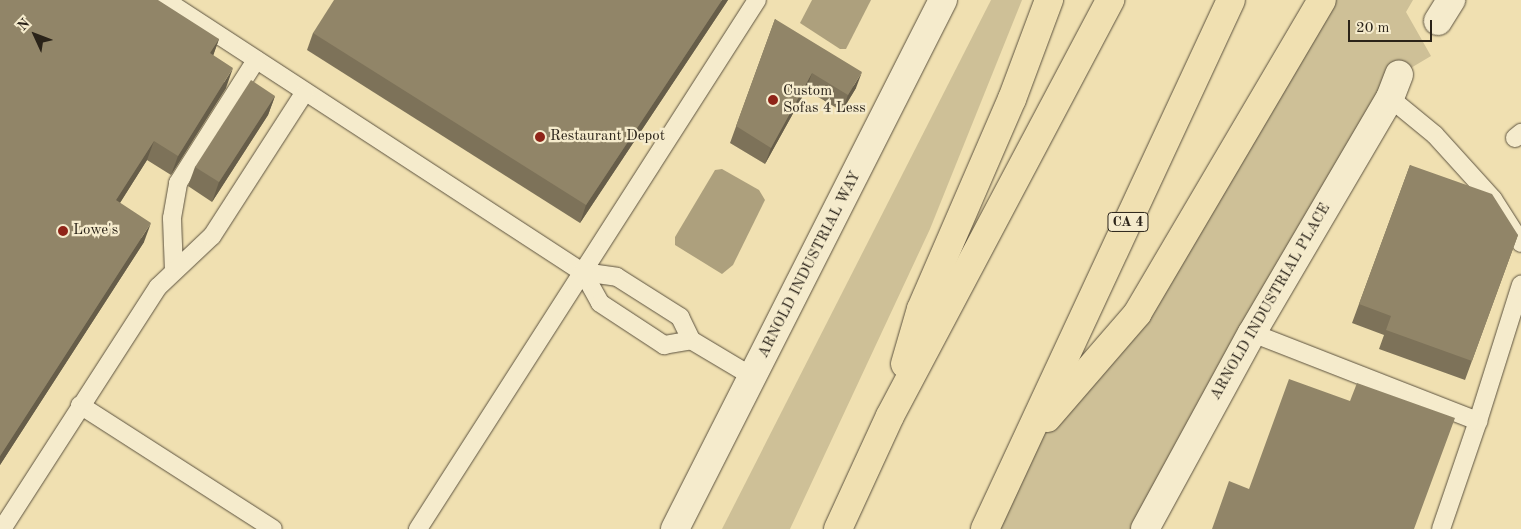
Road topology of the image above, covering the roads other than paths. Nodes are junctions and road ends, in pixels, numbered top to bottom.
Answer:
1 (165, 0) edge
2 (757, 0) edge
3 (943, 0) edge
4 (1049, 0) edge
5 (1110, 0) edge
6 (1231, 0) edge
7 (1322, 0) edge
8 (256, 60) junction
9 (1394, 87) joint
10 (304, 93) junction
11 (1521, 243) edge
12 (174, 271) junction
13 (582, 272) junction
14 (1521, 284) edge
15 (1252, 334) junction
16 (690, 340) junction
17 (753, 377) junction
18 (80, 405) junction
19 (890, 416) junction
20 (1478, 421) junction
21 (1025, 444) junction
22 (2, 529) edge
23 (273, 529) edge
24 (418, 529) edge
25 (675, 529) edge
26 (838, 529) edge
27 (985, 529) edge
28 (1145, 529) edge
29 (1442, 529) edge

1 - 8 lane
2 - 13 lane
3 - 17 street, ARNOLD INDUSTRIAL WAY
4 - 19 highway
5 - 19 highway
6 - 21 highway, CA 4
7 - 21 highway
8 - 10 lane
8 - 12 lane
9 - 11 lane
9 - 15 street, ARNOLD INDUSTRIAL PLACE
10 - 12 lane
10 - 13 lane
12 - 18 lane
13 - 16 lane
13 - 16 lane
13 - 24 lane
14 - 20 lane
15 - 20 lane
15 - 28 street, ARNOLD INDUSTRIAL PLACE
16 - 17 lane
17 - 25 street, ARNOLD INDUSTRIAL WAY
18 - 22 lane
18 - 23 lane
19 - 26 highway
20 - 29 lane
21 - 27 highway, CA 4

